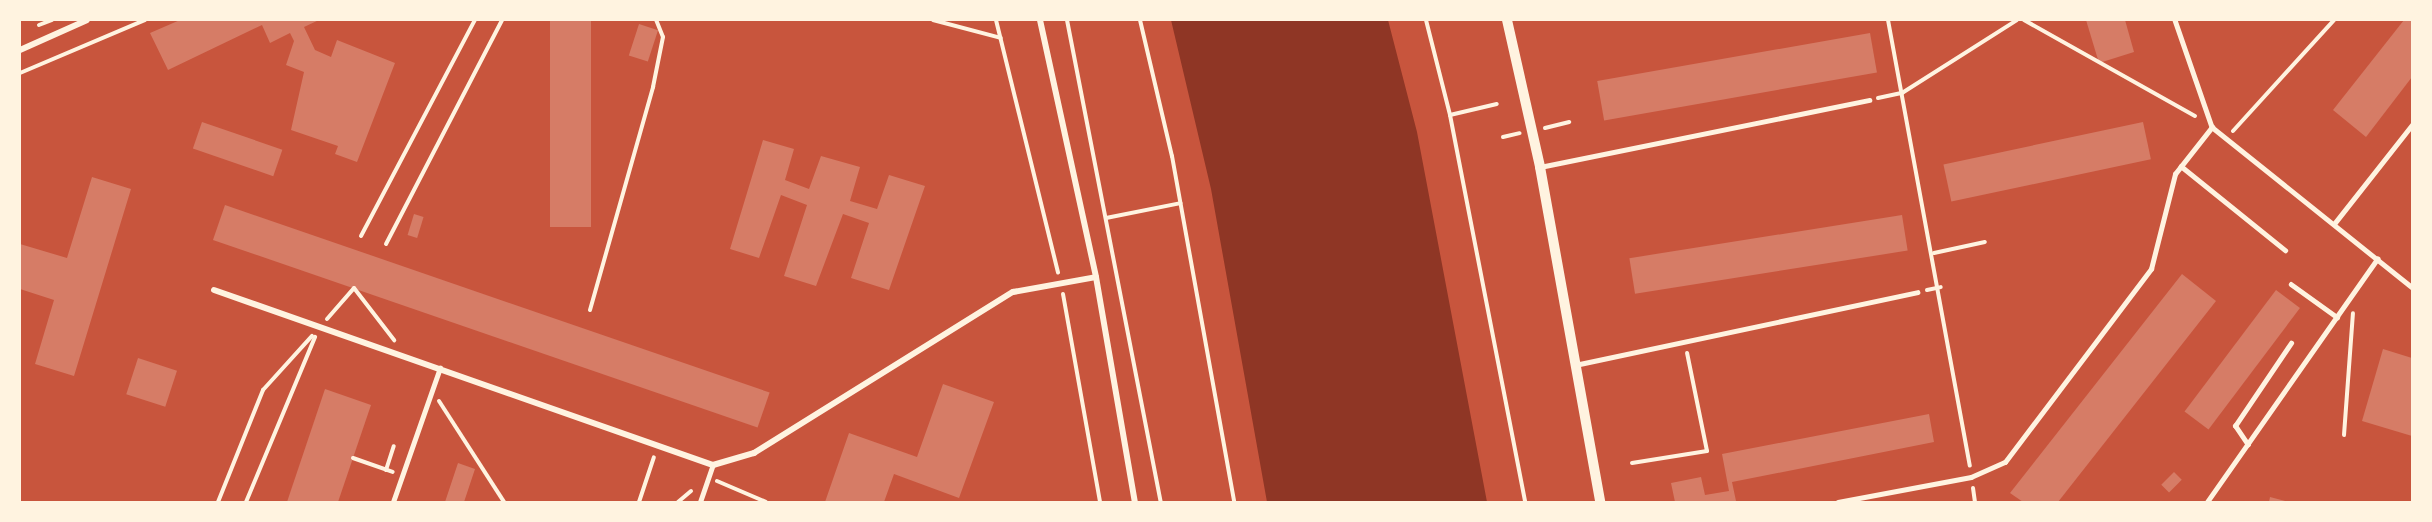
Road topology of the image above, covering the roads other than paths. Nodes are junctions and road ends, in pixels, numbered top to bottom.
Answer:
1 (87, 20) edge
2 (1040, 20) edge
3 (1507, 20) edge
4 (2175, 20) edge
5 (20, 50) edge
6 (1869, 100) road end
7 (2412, 124) edge
8 (2212, 127) junction
9 (2181, 166) junction
10 (1540, 167) junction
11 (2334, 224) junction
12 (2285, 249) dead end
13 (2377, 259) junction
14 (1096, 277) junction
15 (2290, 284) dead end
16 (2412, 287) edge
17 (214, 290) dead end
18 (1917, 292) dead end
19 (2337, 317) junction
20 (2291, 343) dead end
21 (1575, 365) junction
22 (440, 368) junction
23 (2248, 445) junction
24 (713, 465) junction
25 (393, 502) edge
26 (700, 502) edge
27 (1135, 502) edge
28 (1600, 502) edge
29 (1838, 502) edge
30 (2208, 502) edge

1 - 5 street
2 - 14 street
3 - 10 street
4 - 8 lane
6 - 10 lane
7 - 11 lane
8 - 9 lane
8 - 11 lane
9 - 12 lane
9 - 29 lane
10 - 21 street
11 - 13 lane
13 - 16 lane
13 - 19 lane
14 - 24 street
14 - 27 street
15 - 19 lane
17 - 22 street
18 - 21 lane
19 - 23 lane
20 - 23 lane
21 - 28 street
22 - 24 street
22 - 25 lane
23 - 30 lane
24 - 26 lane

